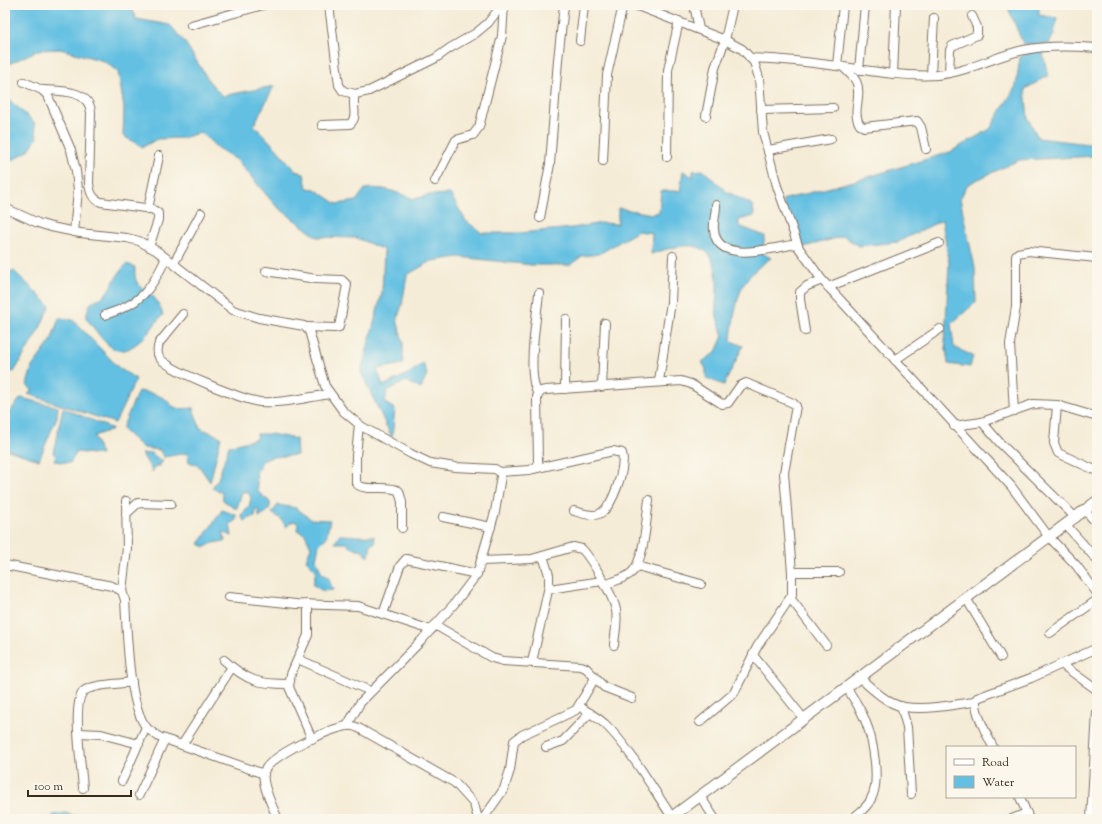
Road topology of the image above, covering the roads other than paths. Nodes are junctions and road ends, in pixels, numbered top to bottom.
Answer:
1 (263, 5) edge
2 (329, 5) edge
3 (503, 5) edge
4 (564, 5) edge
5 (584, 5) edge
6 (623, 5) edge
7 (635, 5) edge
8 (694, 5) edge
9 (733, 5) edge
10 (843, 5) edge
11 (865, 5) edge
12 (896, 5) edge
13 (253, 6) edge
14 (646, 7) edge
15 (972, 16) dead end
16 (934, 18) dead end
17 (679, 21) junction
18 (191, 25) dead end
19 (699, 29) junction
20 (725, 40) junction
21 (580, 41) dead end
22 (1097, 48) edge
23 (750, 58) junction
24 (840, 67) junction
25 (859, 70) junction
26 (949, 73) junction
27 (892, 74) junction
28 (931, 75) junction
29 (24, 82) dead end
30 (42, 90) junction
31 (355, 94) junction
32 (833, 108) dead end
33 (761, 110) junction
34 (706, 116) dead end
35 (322, 125) dead end
36 (831, 139) dead end
37 (926, 149) dead end
38 (768, 150) junction
39 (159, 156) dead end
40 (667, 157) dead end
41 (603, 161) dead end
42 (436, 181) dead end
43 (716, 205) dead end
44 (5, 208) edge
45 (148, 209) junction
46 (201, 213) dead end
47 (540, 218) dead end
48 (74, 232) junction
49 (939, 243) dead end
50 (797, 244) junction
51 (149, 247) junction
52 (673, 256) dead end
53 (166, 258) junction
54 (1097, 258) edge
55 (174, 264) junction
56 (266, 271) dead end
57 (822, 280) junction
58 (828, 287) junction
59 (539, 293) dead end
60 (183, 314) dead end
61 (105, 315) dead end
62 (566, 319) dead end
63 (605, 323) dead end
64 (307, 328) junction
65 (940, 329) dead end
66 (805, 331) dead end
67 (895, 360) junction
68 (659, 381) junction
69 (602, 387) junction
70 (565, 389) junction
71 (330, 394) junction
72 (538, 394) junction
73 (1057, 405) junction
74 (1014, 411) junction
75 (1097, 417) edge
76 (982, 422) junction
77 (359, 424) junction
78 (954, 426) junction
79 (533, 469) junction
80 (1097, 471) edge
81 (500, 472) junction
82 (649, 500) dead end
83 (126, 501) dead end
84 (1097, 501) edge
85 (171, 504) dead end
86 (1085, 510) junction
87 (574, 511) dead end
88 (126, 514) junction
89 (443, 517) dead end
90 (1076, 518) junction
91 (1097, 524) edge
92 (1066, 525) junction
93 (491, 527) junction
94 (402, 528) dead end
95 (1049, 537) junction
96 (543, 556) junction
97 (1097, 560) edge
98 (481, 561) junction
99 (5, 565) edge
100 (637, 566) junction
101 (792, 572) junction
102 (839, 572) dead end
103 (476, 574) junction
104 (603, 583) junction
105 (701, 584) dead end
106 (549, 589) junction
107 (122, 591) junction
108 (1097, 592) edge
109 (230, 597) dead end
110 (966, 598) junction
111 (791, 599) junction
112 (1097, 600) edge
113 (308, 604) junction
114 (383, 614) junction
115 (433, 628) junction
116 (1050, 632) dead end
117 (614, 644) dead end
118 (826, 645) dead end
119 (1097, 648) edge
120 (753, 654) junction
121 (1001, 657) dead end
122 (298, 659) junction
123 (224, 660) dead end
124 (532, 662) junction
125 (1060, 664) junction
126 (232, 667) junction
127 (595, 678) junction
128 (860, 678) junction
129 (132, 682) junction
130 (289, 684) junction
131 (847, 688) junction
132 (1097, 690) edge
133 (370, 692) junction
134 (632, 698) dead end
135 (976, 702) junction
136 (579, 706) junction
137 (901, 706) junction
138 (1097, 712) edge
139 (590, 713) junction
140 (804, 719) junction
141 (700, 722) dead end
142 (347, 726) junction
143 (146, 727) junction
144 (79, 733) junction
145 (165, 739) junction
146 (312, 739) junction
147 (138, 744) junction
148 (182, 745) junction
149 (993, 746) edge
150 (546, 748) dead end
151 (264, 774) junction
152 (122, 781) dead end
153 (83, 788) dead end
154 (911, 794) dead end
155 (139, 795) dead end
156 (700, 796) junction
157 (1020, 798) edge
158 (1028, 816) edge
159 (674, 817) edge
160 (278, 819) edge
161 (478, 819) edge
162 (483, 819) edge
163 (715, 819) edge
164 (852, 819) edge
165 (1012, 819) edge
166 (1091, 819) edge

1 - 13 street
2 - 31 street
3 - 31 street
3 - 42 street
4 - 47 street
5 - 21 street
6 - 41 street
7 - 14 street
8 - 19 street
9 - 20 street
10 - 24 street
11 - 25 street
12 - 27 street
13 - 18 street
14 - 17 street
15 - 26 street
16 - 28 street
17 - 19 street
17 - 40 street
19 - 20 street
20 - 23 street
20 - 34 street
22 - 26 street
23 - 24 street
23 - 33 street
24 - 25 street
24 - 37 street
25 - 27 street
26 - 28 street
27 - 28 street
29 - 30 street
30 - 45 street
30 - 48 street
31 - 35 street
32 - 33 street
33 - 38 street
36 - 38 street
38 - 50 street
39 - 45 street
43 - 50 street
44 - 48 street
45 - 51 street
46 - 55 street
48 - 51 street
49 - 58 street
50 - 57 street
51 - 53 street
52 - 68 street
53 - 55 street
53 - 61 street
54 - 74 street
55 - 64 street
56 - 64 street
57 - 58 street
57 - 66 street
58 - 67 street
59 - 72 street
60 - 71 street
62 - 70 street
63 - 69 street
64 - 71 street
65 - 67 street
67 - 78 street
68 - 69 street
68 - 101 street
69 - 70 street
70 - 72 street
71 - 77 street
72 - 79 street
73 - 74 street
73 - 75 street
73 - 80 street
74 - 76 street
76 - 78 street
76 - 90 street
77 - 81 street
77 - 94 street
78 - 95 street
79 - 81 street
79 - 87 street
81 - 93 street
82 - 100 street
83 - 88 street
84 - 86 street
85 - 88 street
86 - 90 street
86 - 91 street
88 - 107 street
89 - 93 street
90 - 92 street
92 - 95 street
92 - 97 street
93 - 98 street
95 - 108 street
95 - 110 street
96 - 98 street
96 - 104 street
96 - 106 street
98 - 103 street
99 - 107 street
100 - 104 street
100 - 105 street
101 - 102 street
101 - 111 street
103 - 114 street
103 - 115 street
104 - 106 street
104 - 117 street
106 - 124 street
107 - 129 street
109 - 113 street
110 - 121 street
110 - 128 street
111 - 118 street
111 - 120 street
112 - 116 street
113 - 114 street
113 - 122 street
114 - 115 street
115 - 124 street
115 - 133 street
119 - 125 street
120 - 140 street
120 - 141 street
122 - 130 street
122 - 133 street
123 - 126 street
124 - 127 street
125 - 132 street
125 - 135 street
126 - 130 street
126 - 148 street
127 - 134 street
127 - 136 street
128 - 131 street
128 - 137 street
129 - 143 street
129 - 144 street
130 - 146 street
131 - 140 street
131 - 164 street
133 - 142 street
135 - 137 street
135 - 149 street
136 - 139 street
136 - 162 street
137 - 154 street
138 - 166 street
139 - 150 street
139 - 159 street
140 - 156 street
142 - 146 street
142 - 161 street
143 - 145 street
143 - 147 street
144 - 147 street
144 - 153 street
145 - 148 street
145 - 155 street
146 - 151 street
147 - 152 street
148 - 151 street
151 - 160 street
156 - 159 street
156 - 163 street
157 - 158 street
158 - 165 street

